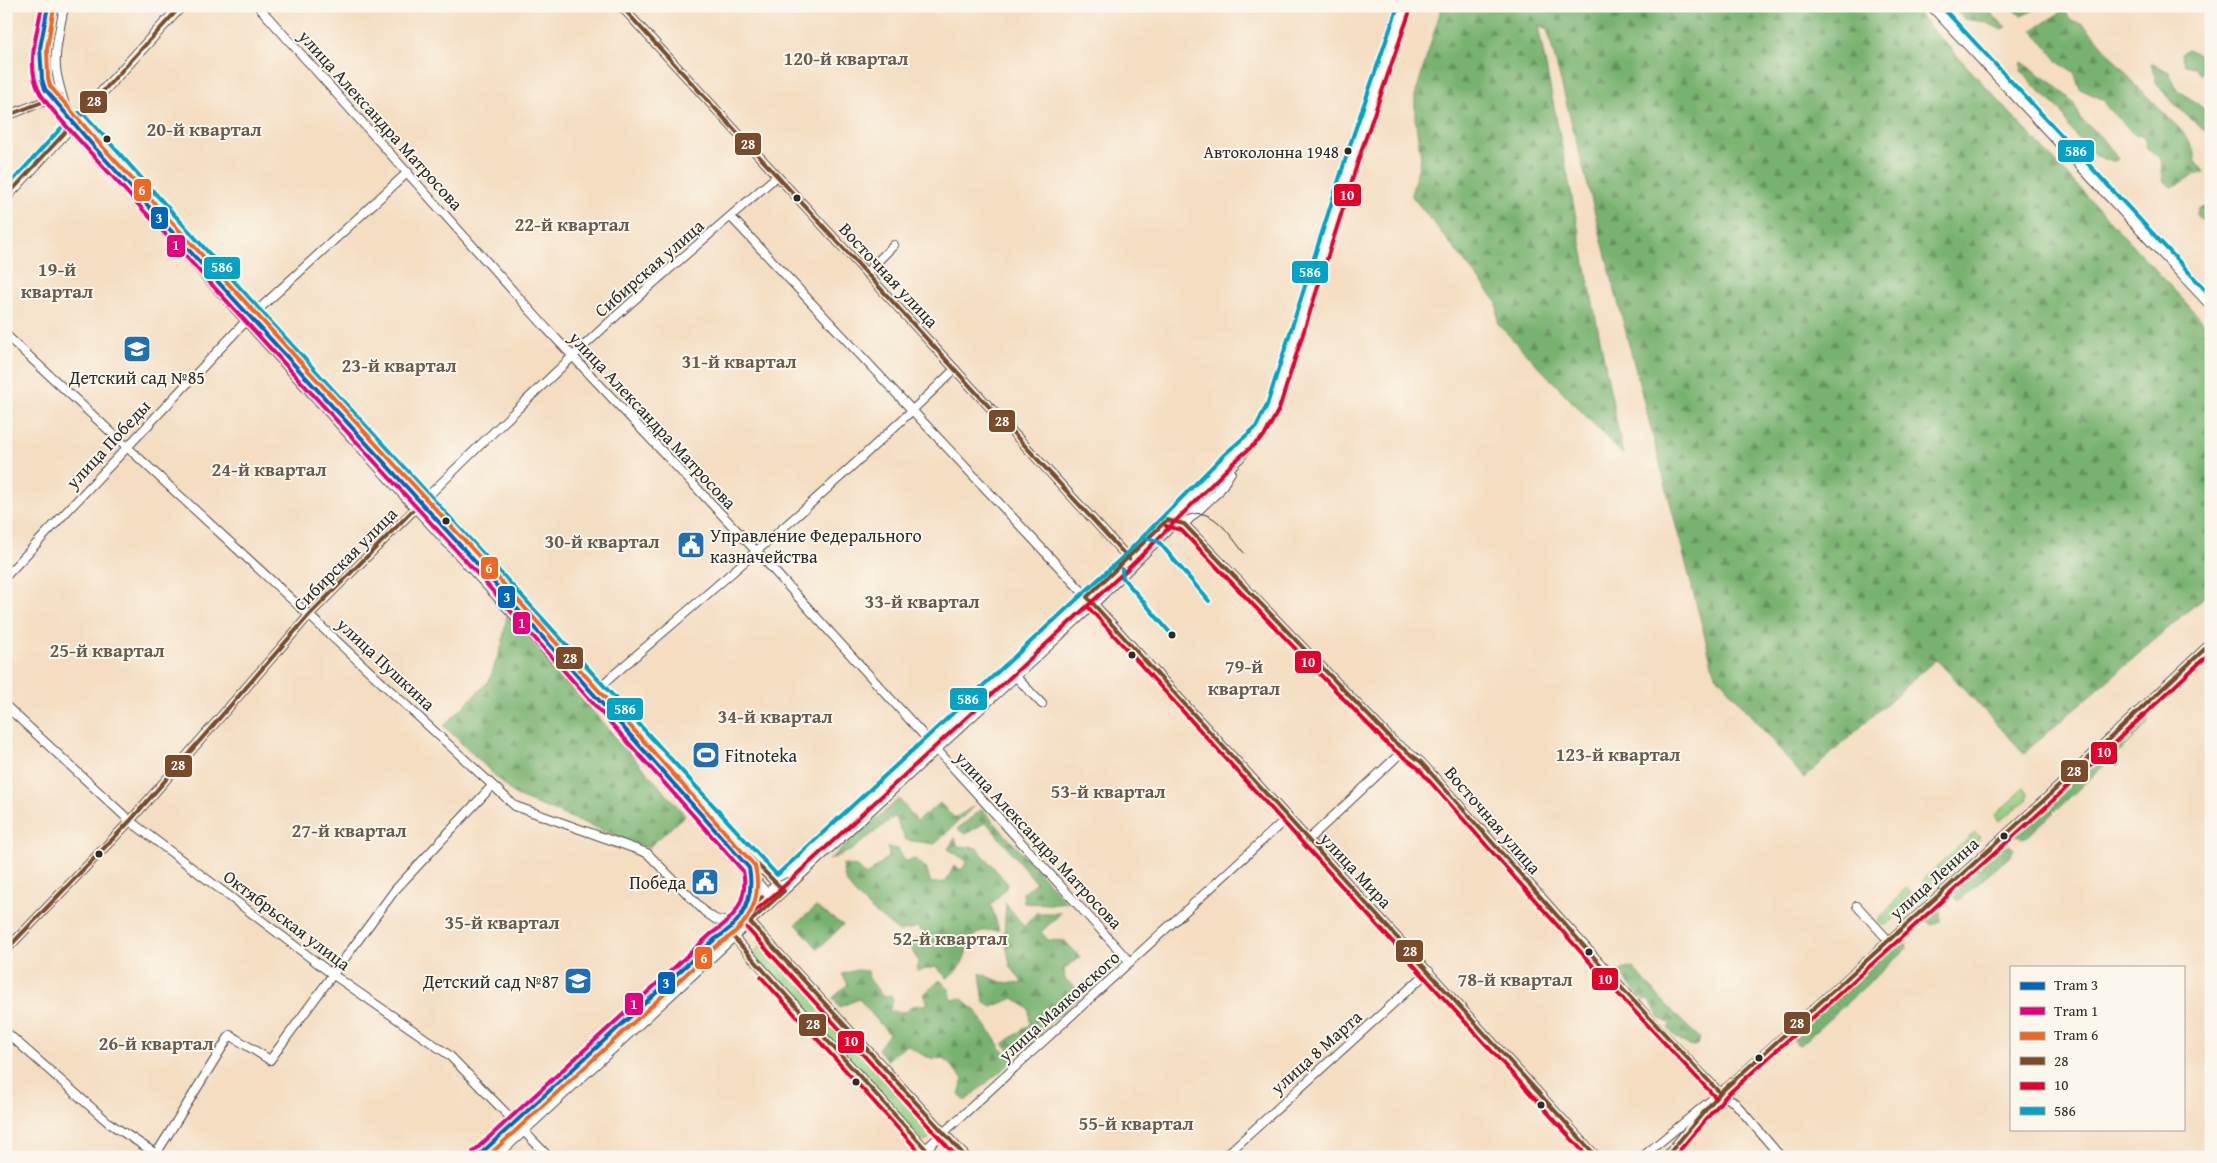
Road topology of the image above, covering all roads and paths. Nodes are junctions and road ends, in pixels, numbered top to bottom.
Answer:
1 (64, 6) edge
2 (181, 6) edge
3 (258, 6) edge
4 (621, 6) edge
5 (1405, 6) edge
6 (1932, 6) edge
7 (61, 94) junction
8 (66, 107) junction
9 (6, 116) edge
10 (80, 118) junction
11 (71, 128) junction
12 (408, 172) junction
13 (777, 176) junction
14 (6, 197) edge
15 (731, 216) junction
16 (894, 245) dead end
17 (866, 273) junction
18 (2211, 305) edge
19 (254, 313) junction
20 (246, 320) junction
21 (6, 335) edge
22 (573, 357) junction
23 (955, 369) junction
24 (912, 412) junction
25 (1261, 431) junction
26 (126, 445) junction
27 (1240, 458) junction
28 (425, 498) junction
29 (415, 508) junction
30 (1171, 522) junction
31 (1184, 524) junction
32 (1143, 544) junction
33 (1154, 546) junction
34 (757, 552) junction
35 (1132, 562) junction
36 (1116, 570) junction
37 (6, 576) edge
38 (1117, 581) junction
39 (1087, 597) junction
40 (1094, 604) junction
41 (310, 614) junction
42 (2211, 643) edge
43 (1015, 676) junction
44 (597, 689) junction
45 (589, 696) junction
46 (1042, 704) dead end
47 (6, 706) edge
48 (930, 743) junction
49 (1404, 750) junction
50 (936, 751) junction
51 (492, 786) junction
52 (1288, 817) junction
53 (130, 821) junction
54 (1308, 840) junction
55 (777, 884) junction
56 (784, 891) junction
57 (766, 893) junction
58 (773, 900) junction
59 (1857, 906) dead end
60 (740, 916) junction
61 (750, 922) junction
62 (728, 926) junction
63 (733, 937) junction
64 (1888, 940) junction
65 (6, 950) edge
66 (1130, 962) junction
67 (1429, 971) junction
68 (332, 974) junction
69 (6, 1032) edge
70 (1720, 1093) junction
71 (514, 1120) junction
72 (525, 1131) junction
73 (944, 1132) junction
74 (1668, 1136) junction
75 (926, 1149) junction
76 (159, 1155) edge
77 (473, 1157) edge
78 (496, 1157) edge
79 (549, 1157) edge
80 (917, 1157) edge
81 (933, 1157) edge
82 (966, 1157) edge
83 (1224, 1157) edge
84 (1597, 1157) edge
85 (1642, 1157) edge
86 (1649, 1157) edge
87 (1666, 1157) edge
88 (1781, 1157) edge

1 - 7 street
2 - 10 main road
3 - 12 street, улица Александра Матросова
4 - 13 street, Восточная улица
5 - 25 street
6 - 18 main road
7 - 8 street
7 - 9 street
8 - 10 street
8 - 11 street
10 - 11 main road
10 - 19 street
11 - 14 main road
11 - 20 street
12 - 19 street, улица Победы
12 - 22 street, улица Александра Матросова
13 - 15 street, Сибирская улица
13 - 17 street, Восточная улица
15 - 22 street, Сибирская улица
15 - 24 street, улица Мира
16 - 17 street
17 - 23 street, Восточная улица
19 - 20 street, улица Победы
19 - 28 street
20 - 26 street, улица Победы
20 - 29 street
21 - 26 street, улица Пушкина
22 - 28 street, Сибирская улица
22 - 34 street, улица Александра Матросова
23 - 24 street
23 - 35 street, Восточная улица
24 - 34 street
24 - 39 street, улица Мира
25 - 27 street
25 - 30 street
26 - 37 street, улица Победы
26 - 41 street, улица Пушкина
27 - 30 street
27 - 31 street
28 - 29 street, Сибирская улица
28 - 44 street
29 - 41 street, Сибирская улица
29 - 45 street
30 - 31 street
30 - 32 street
30 - 33 street
31 - 49 street, Восточная улица
32 - 33 street
32 - 35 street
33 - 35 street
34 - 44 street
34 - 48 street, улица Александра Матросова
35 - 36 street
35 - 38 street
36 - 38 street
36 - 39 street
38 - 40 street
39 - 40 street, улица Мира
39 - 48 street
40 - 43 street
40 - 52 street, улица Мира
41 - 51 street, улица Пушкина
41 - 53 street, Сибирская улица
42 - 64 street, улица Ленина
43 - 46 street
43 - 50 street
44 - 45 street
44 - 55 street
45 - 57 street
47 - 53 street, Октябрьская улица
48 - 50 street, улица Александра Матросова
48 - 55 street
49 - 54 street
49 - 70 street, Восточная улица
50 - 56 street
50 - 66 street, улица Александра Матросова
51 - 62 street, улица Пушкина
51 - 68 street
52 - 54 street, улица Мира
52 - 66 street, улица Маяковского
53 - 65 street, Сибирская улица
53 - 68 street, Октябрьская улица
54 - 67 street, улица Мира
55 - 56 street
55 - 57 street
56 - 58 street
57 - 58 street
57 - 60 street
58 - 61 street
59 - 64 street
60 - 61 street
60 - 62 street
61 - 63 street
61 - 73 street
62 - 63 street
62 - 71 street
63 - 72 street
63 - 75 street
64 - 70 street, улица Ленина
66 - 73 street, улица Маяковского
67 - 83 street, улица 8 Марта
67 - 84 street, улица Мира
68 - 71 street, Октябрьская улица
68 - 76 street
69 - 76 street
70 - 74 street, улица Ленина
70 - 87 street, улица Ленина
70 - 88 street, Восточная улица
71 - 72 street, Октябрьская улица
71 - 77 street
72 - 78 street
72 - 79 street, Октябрьская улица
73 - 75 street, улица Маяковского
73 - 82 street
74 - 85 street, улица Ленина
74 - 86 street
75 - 80 street, улица Маяковского
75 - 81 street

